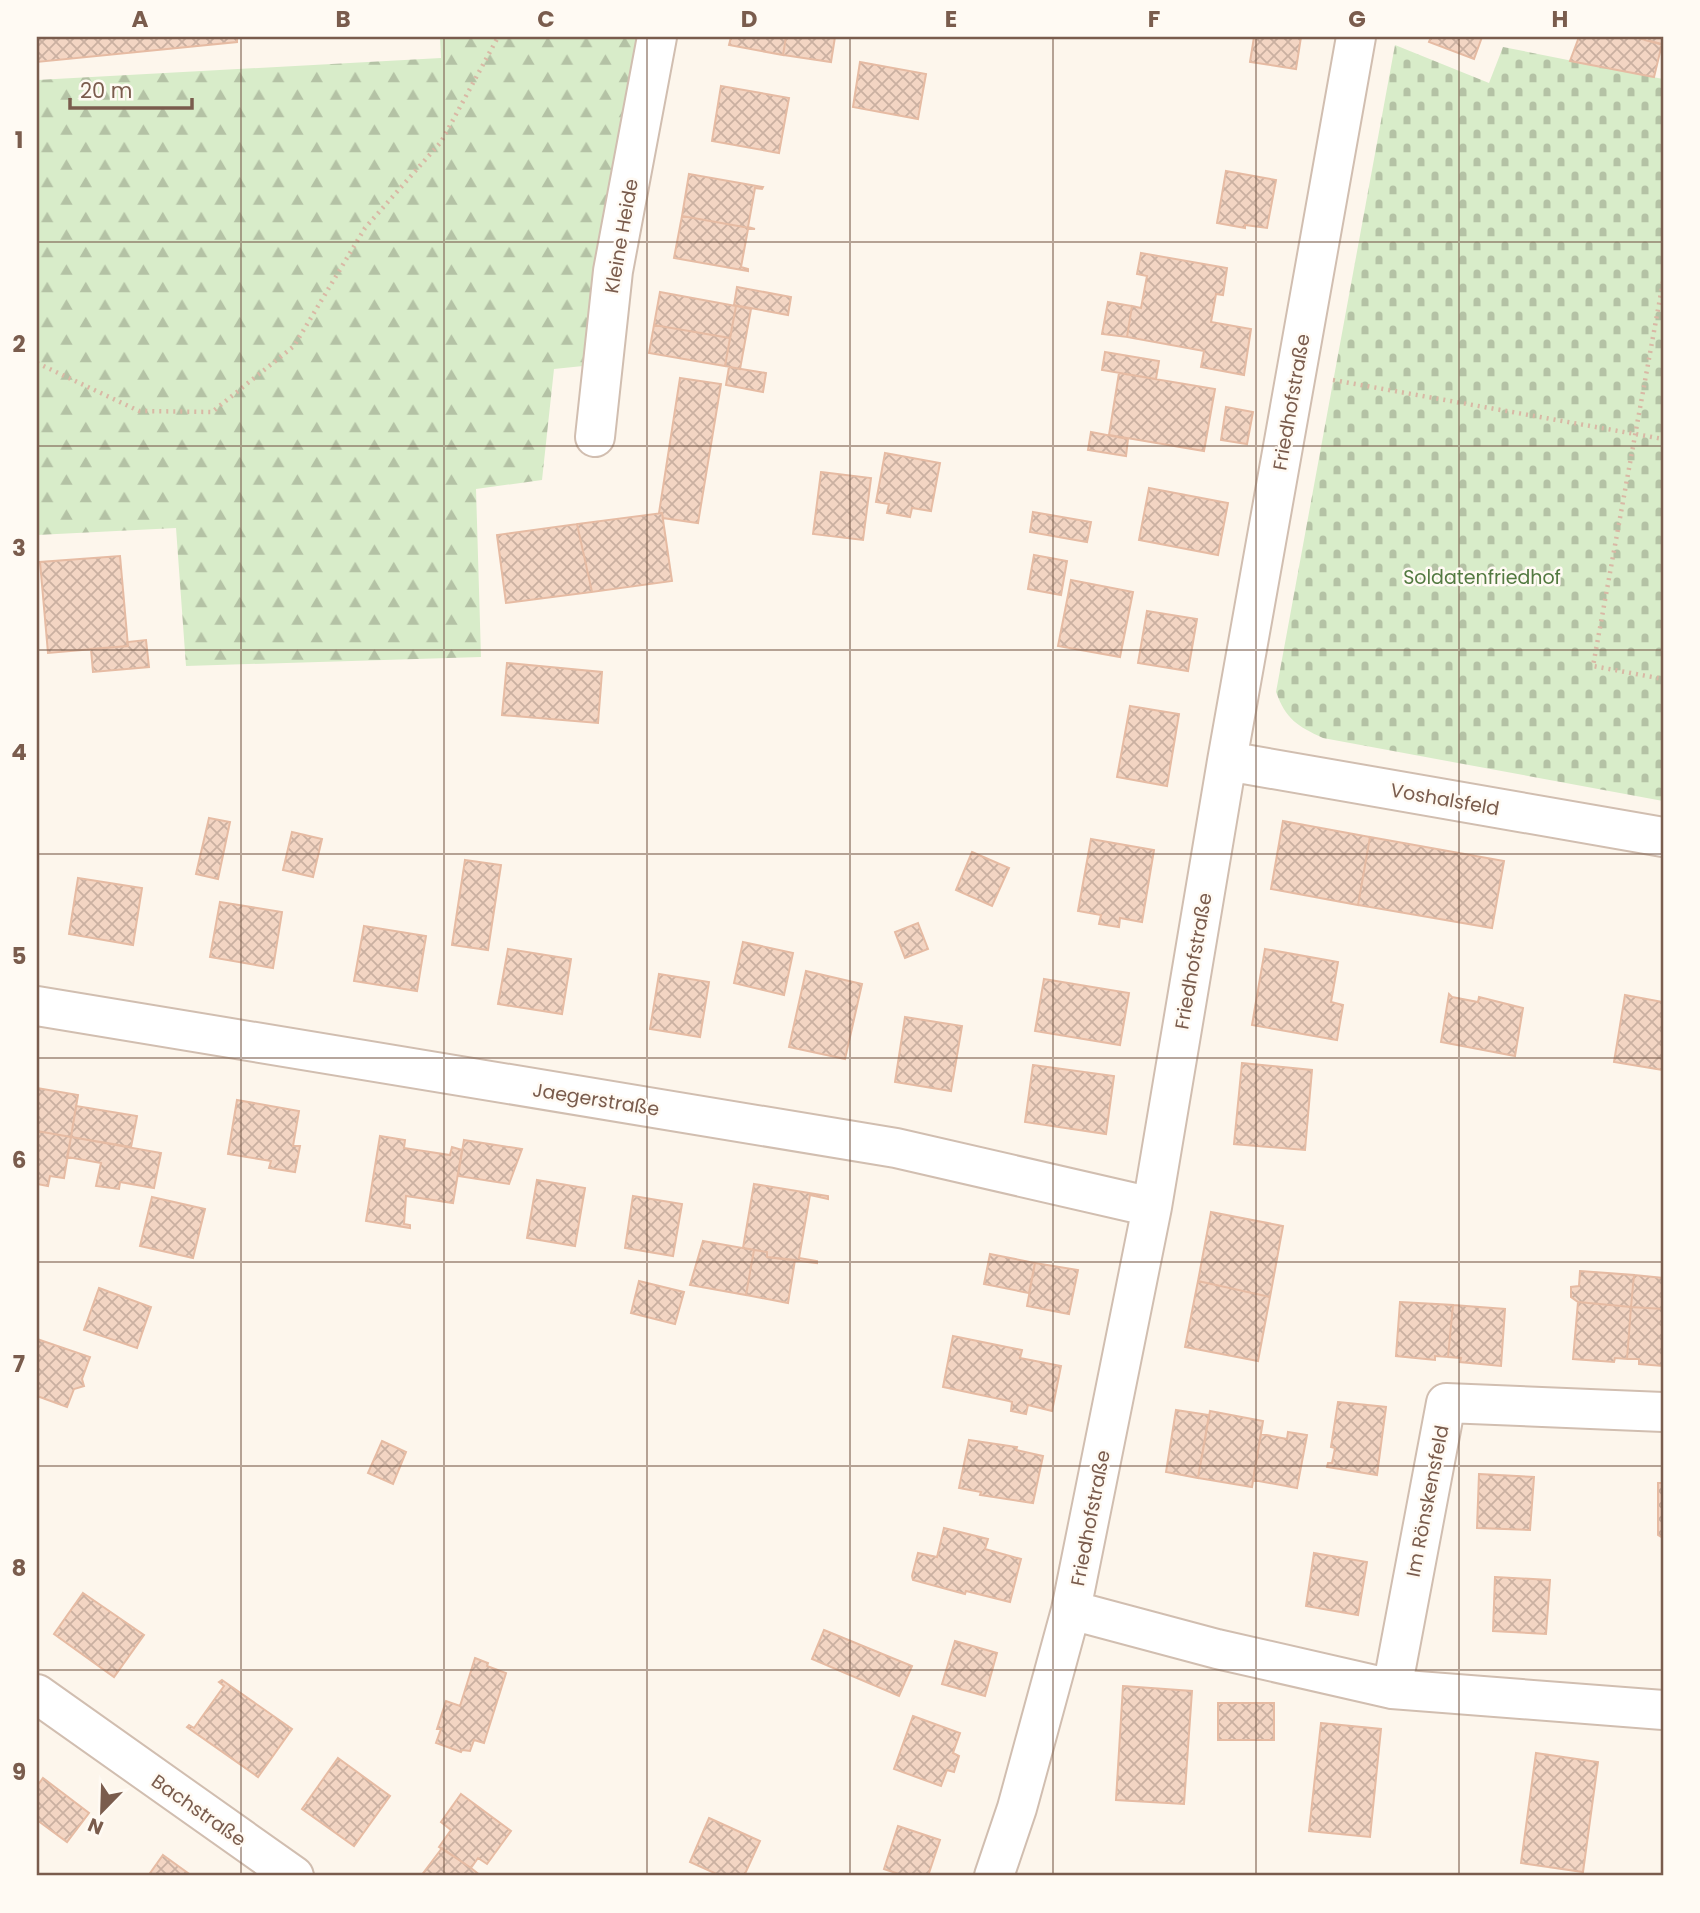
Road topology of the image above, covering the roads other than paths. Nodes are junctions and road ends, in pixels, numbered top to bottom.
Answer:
1 (657, 37) edge
2 (1356, 37) edge
3 (595, 437) dead end
4 (1227, 761) junction
5 (1663, 837) edge
6 (37, 1006) edge
7 (1152, 1207) junction
8 (1663, 1412) edge
9 (1071, 1611) junction
10 (1392, 1689) junction
11 (37, 1694) edge
12 (1663, 1710) edge
13 (293, 1876) edge
14 (994, 1876) edge

1 - 3 street, Kleine Heide
2 - 4 street, Friedhofstraße
4 - 5 street, Voshalsfeld
4 - 7 street, Friedhofstraße
6 - 7 street, Jaegerstraße
7 - 9 street, Friedhofstraße
8 - 10 street, Im Rönskensfeld
9 - 10 street
9 - 14 street, Friedhofstraße
10 - 12 street
11 - 13 street, Bachstraße

